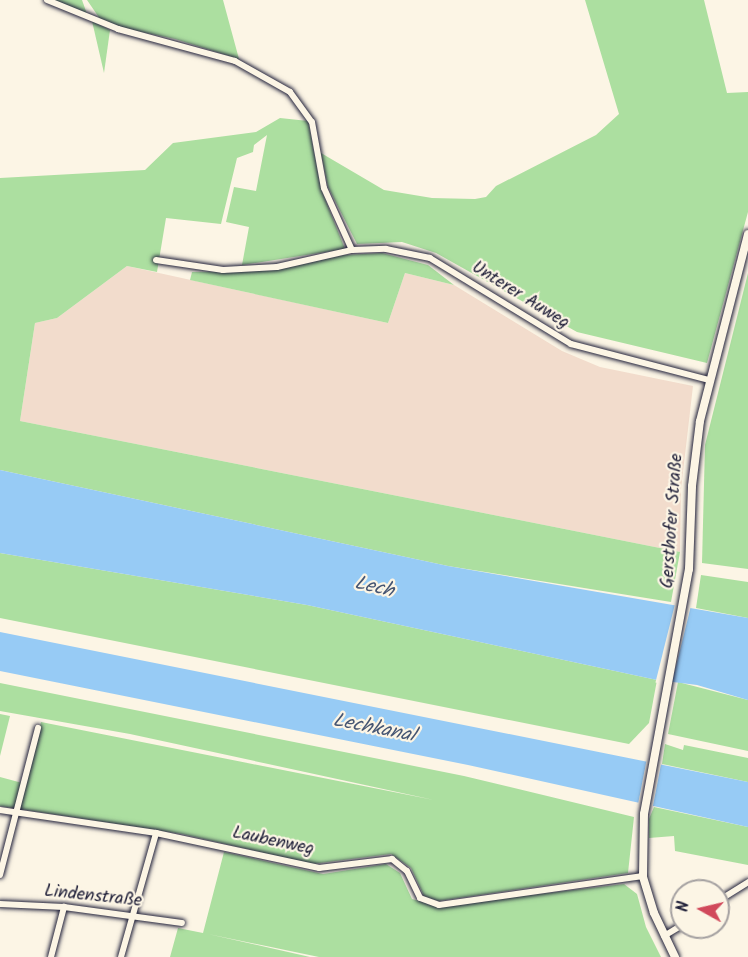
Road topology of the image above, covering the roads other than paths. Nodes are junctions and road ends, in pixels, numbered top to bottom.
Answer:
1 (47, 0) edge
2 (748, 234) edge
3 (352, 250) junction
4 (156, 260) dead end
5 (709, 380) junction
6 (38, 728) dead end
7 (0, 810) edge
8 (16, 812) junction
9 (156, 833) junction
10 (0, 875) edge
11 (643, 876) junction
12 (748, 882) edge
13 (730, 894) edge
14 (0, 904) edge
15 (64, 907) junction
16 (133, 915) junction
17 (182, 924) dead end
18 (670, 932) edge
19 (664, 936) junction
20 (51, 957) edge
21 (121, 957) edge
22 (675, 957) edge

1 - 3 street
2 - 5 main road, Gersthofer Straße
3 - 4 street, Unterer Auweg
3 - 5 street, Unterer Auweg
5 - 11 main road, Gersthofer Straße
6 - 8 street
7 - 8 street, Laubenweg
8 - 9 street, Laubenweg
8 - 10 street
9 - 11 street, Laubenweg
9 - 16 street
11 - 19 main road
12 - 13 street
14 - 15 street, Lindenstraße
15 - 16 street, Lindenstraße
15 - 20 street
16 - 17 street, Lindenstraße
16 - 21 street
18 - 19 street
19 - 22 main road

